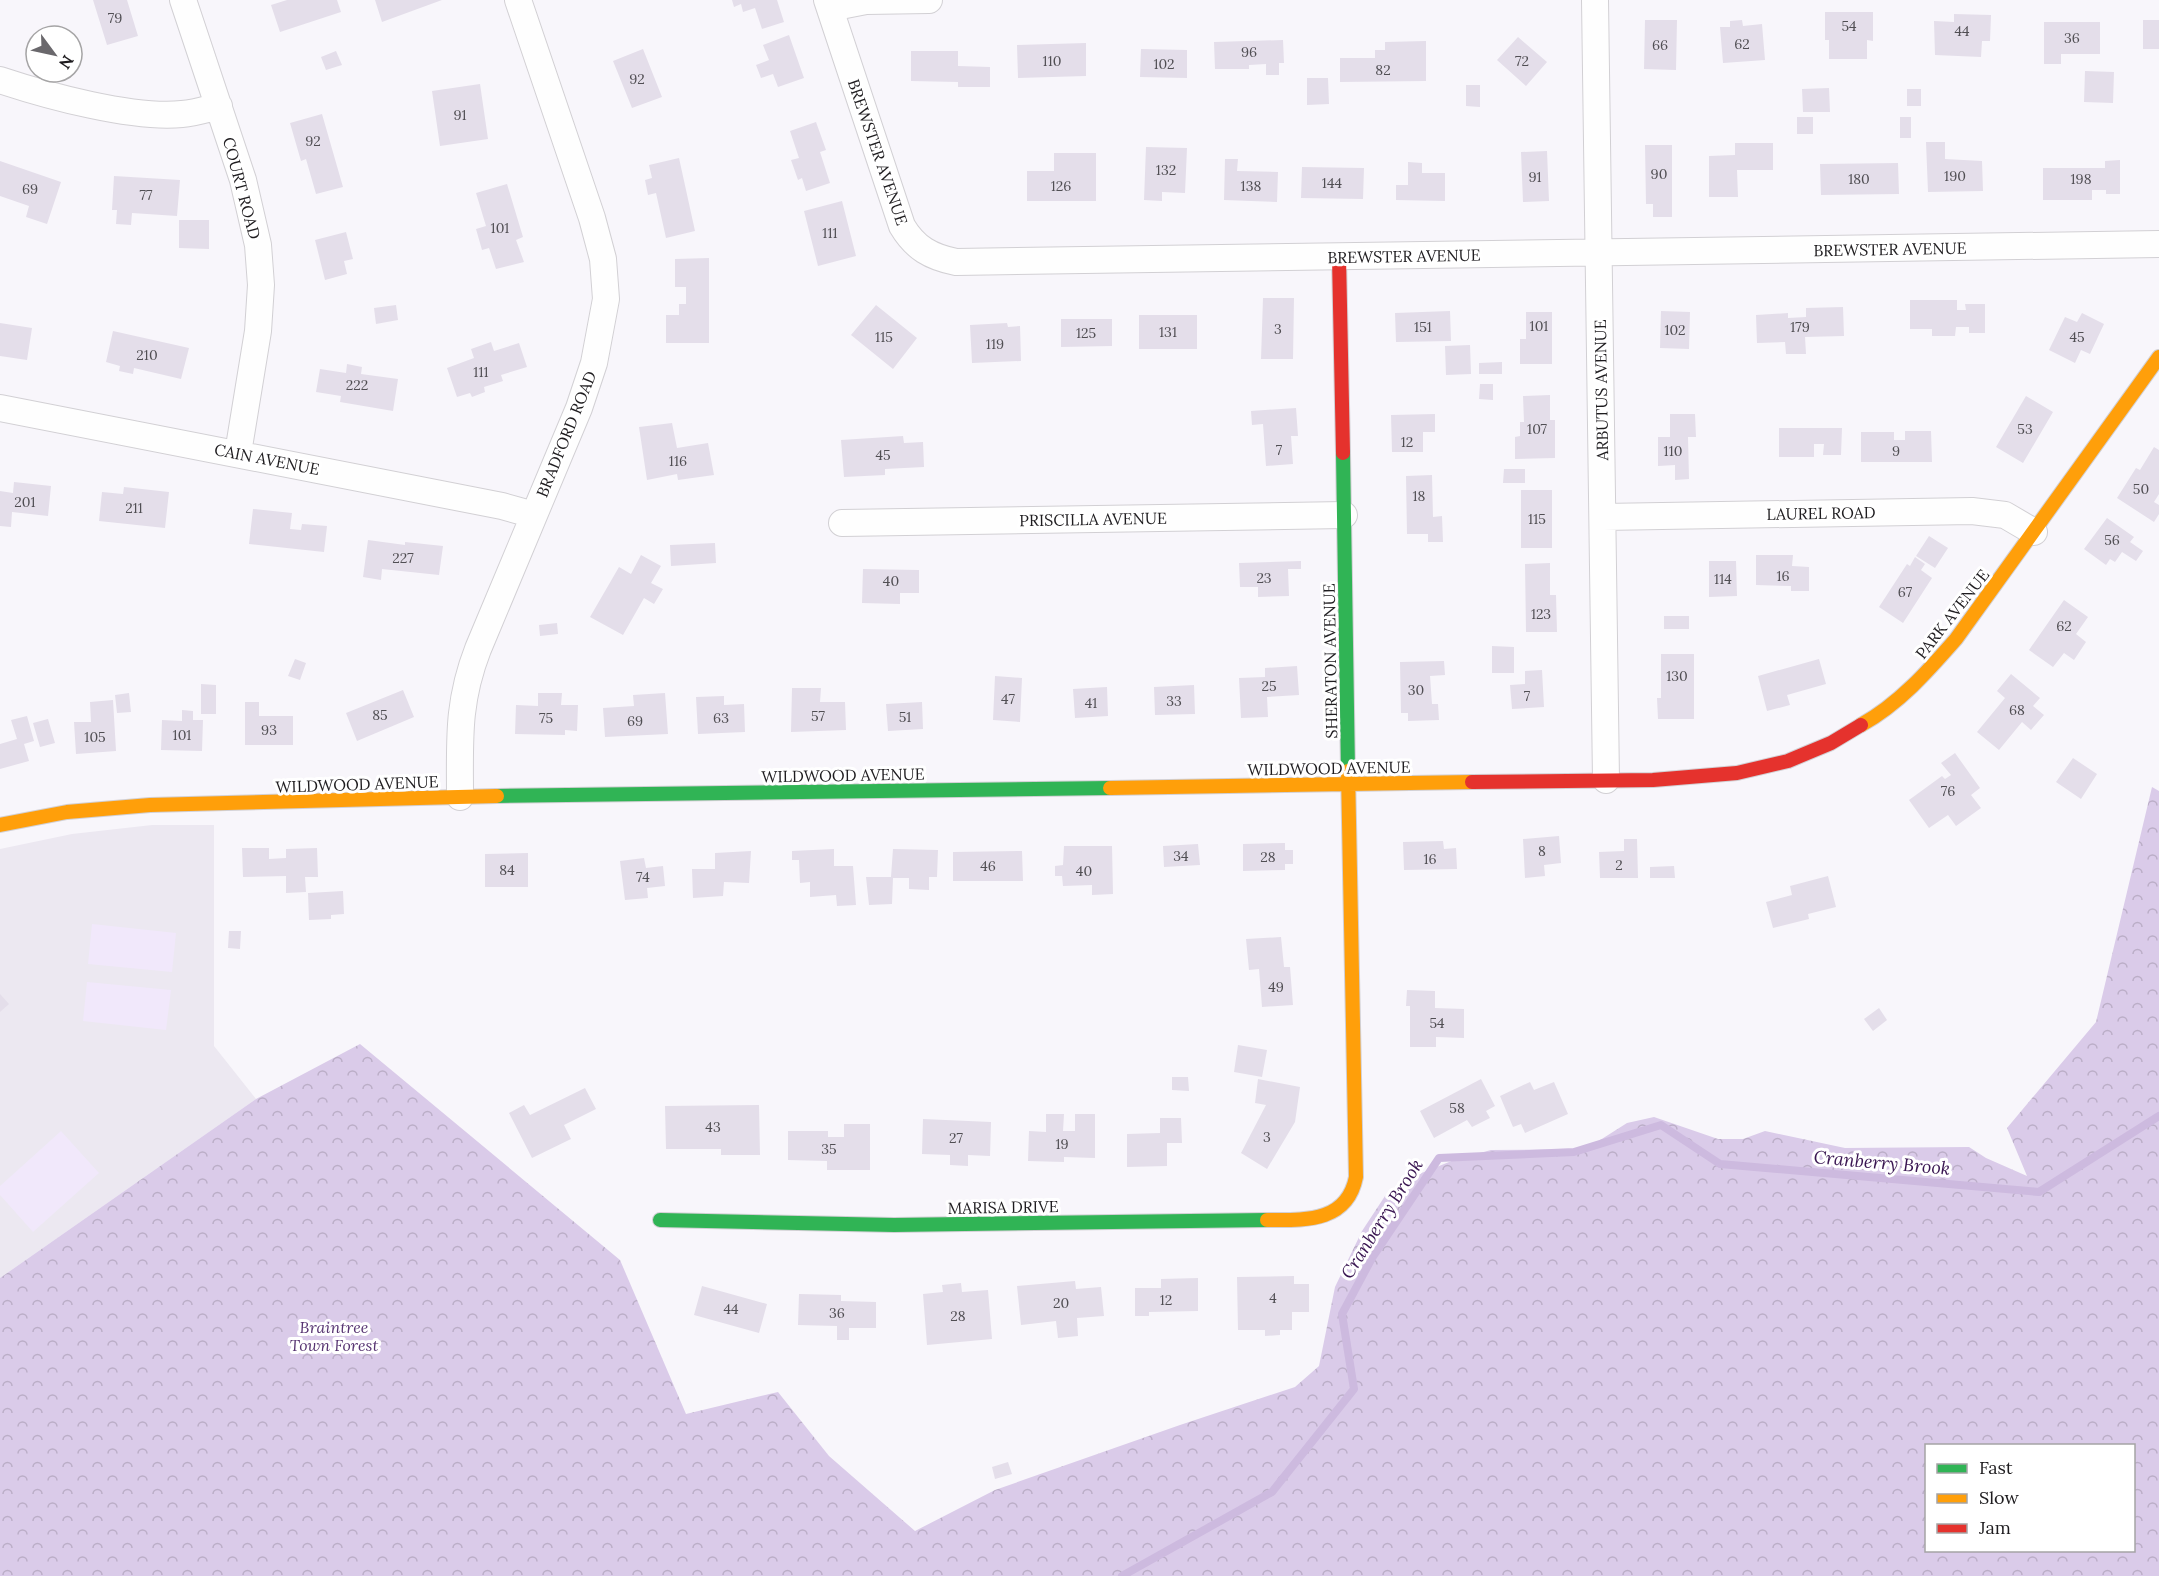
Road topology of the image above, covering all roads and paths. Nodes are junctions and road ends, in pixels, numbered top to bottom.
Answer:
1 (183, 0) edge
2 (518, 0) edge
3 (929, 0) edge
4 (1596, 0) edge
5 (828, 4) edge
6 (0, 80) edge
7 (219, 106) junction
8 (2159, 244) edge
9 (1599, 253) junction
10 (1339, 257) junction
11 (2159, 357) edge
12 (0, 408) edge
13 (238, 453) junction
14 (534, 515) junction
15 (1344, 515) junction
16 (1603, 517) junction
17 (842, 523) dead end
18 (2034, 532) junction
19 (1688, 776) joint
20 (1606, 780) junction
21 (1349, 784) junction
22 (460, 797) junction
23 (0, 825) edge
24 (1344, 1205) joint
25 (660, 1220) dead end

1 - 7 street, COURT ROAD
2 - 14 street, BRADFORD ROAD
3 - 5 street
4 - 9 street, ARBUTUS AVENUE
5 - 10 street, BREWSTER AVENUE
6 - 7 street
7 - 13 street, COURT ROAD
8 - 9 street, BREWSTER AVENUE
9 - 10 street, BREWSTER AVENUE
9 - 16 street, ARBUTUS AVENUE
10 - 15 street, SHERATON AVENUE
11 - 18 street, PARK AVENUE
12 - 13 street, CAIN AVENUE
13 - 14 street, CAIN AVENUE
14 - 22 street, BRADFORD ROAD
15 - 17 street, PRISCILLA AVENUE
15 - 21 street, SHERATON AVENUE
16 - 18 street, LAUREL ROAD
16 - 20 street, ARBUTUS AVENUE
18 - 19 street, PARK AVENUE
19 - 20 street, WILDWOOD AVENUE
20 - 21 street, WILDWOOD AVENUE
21 - 22 street, WILDWOOD AVENUE
21 - 24 street, SHERATON AVENUE
22 - 23 street, WILDWOOD AVENUE
24 - 25 street, MARISA DRIVE

